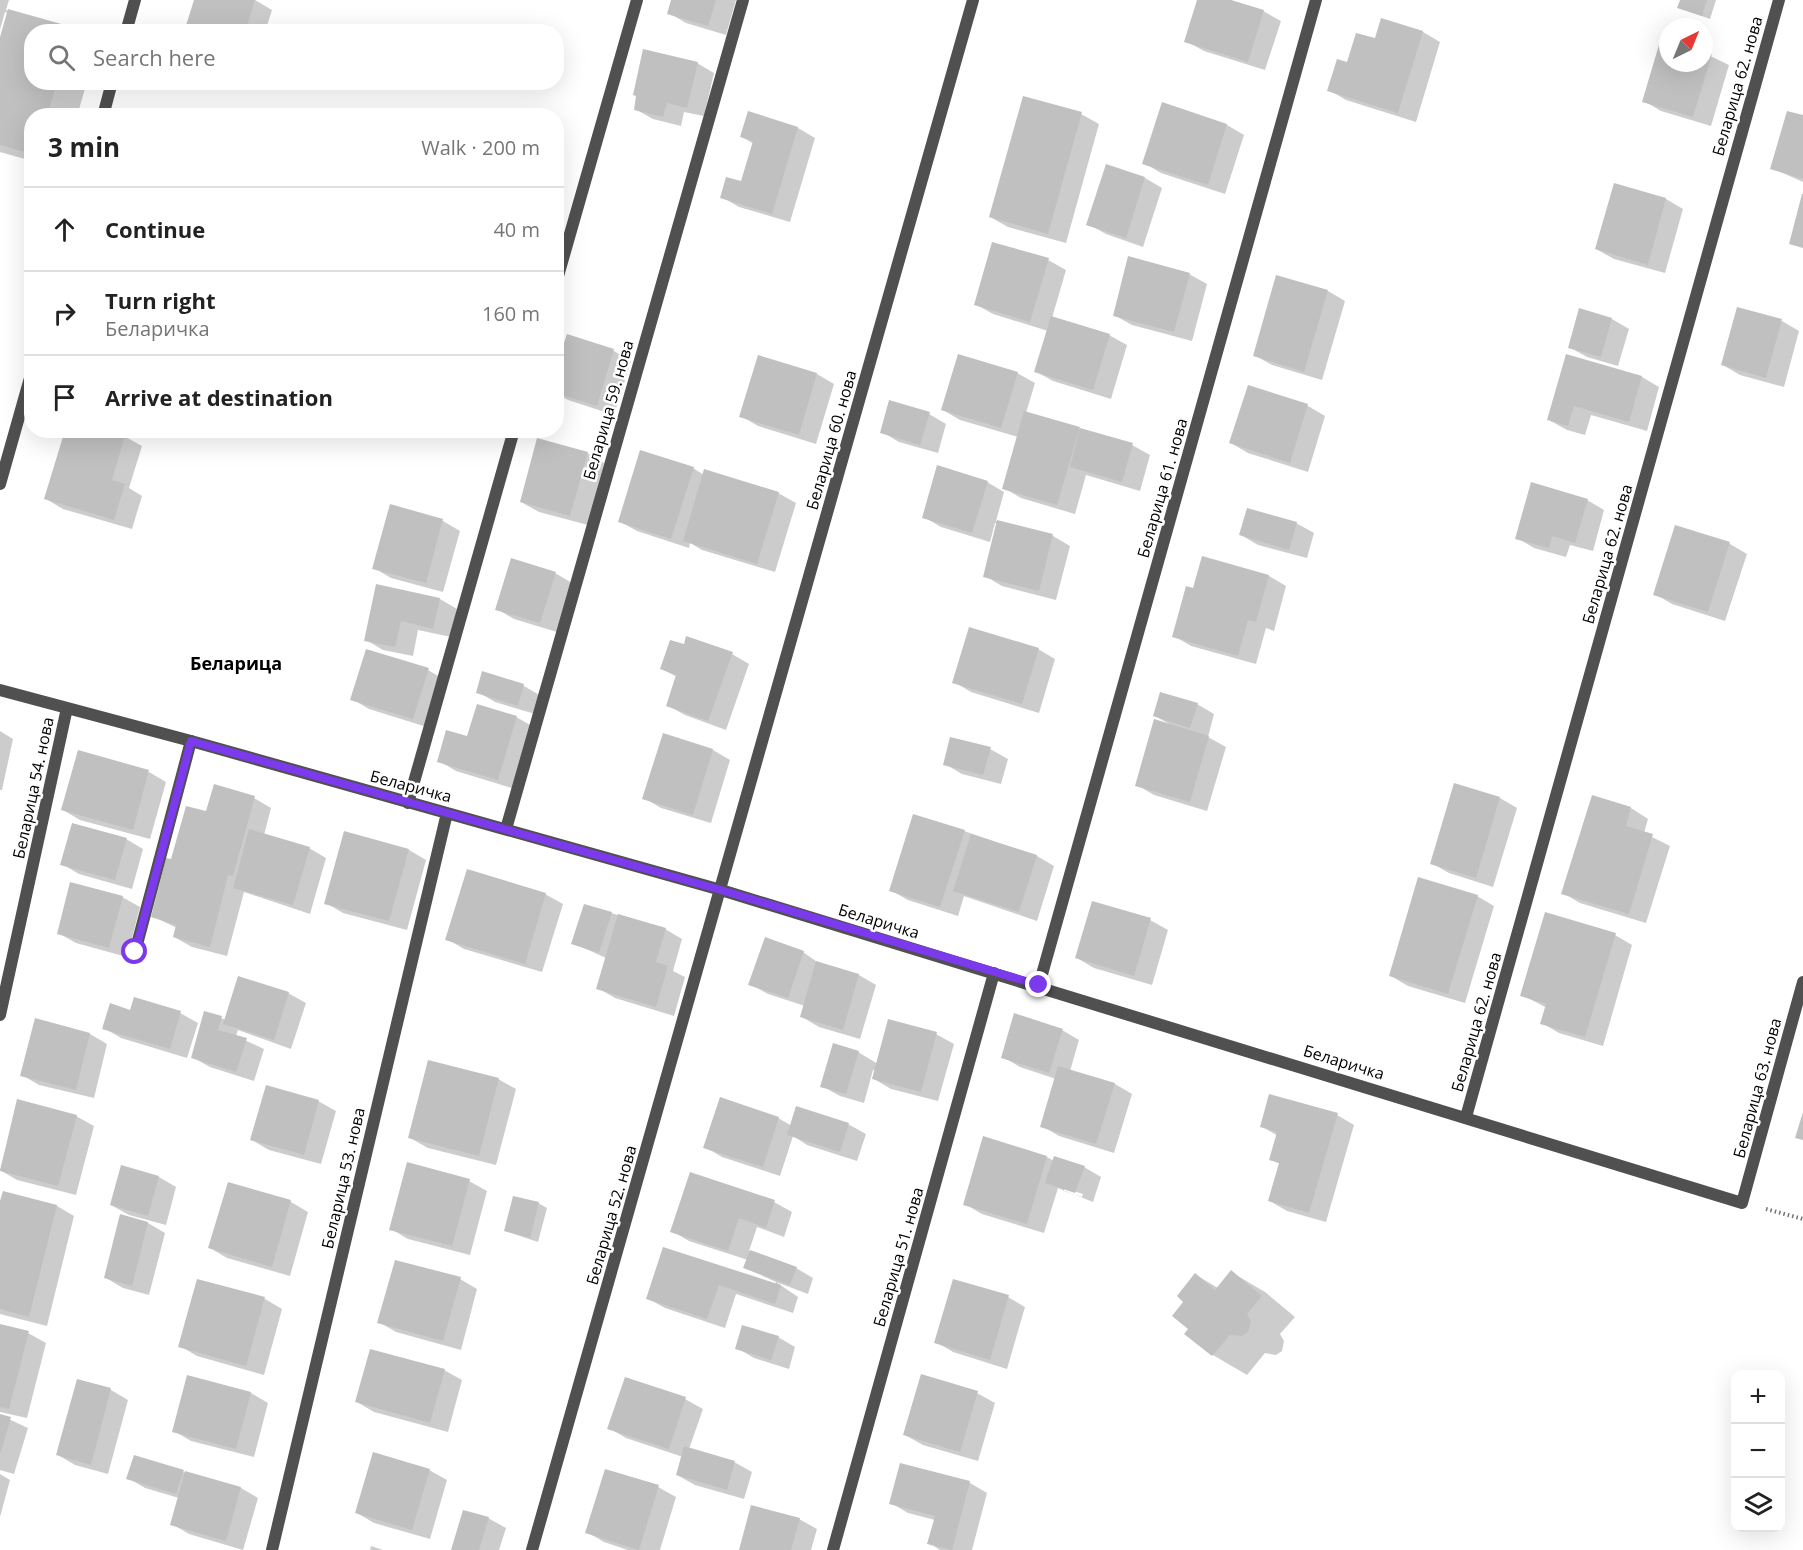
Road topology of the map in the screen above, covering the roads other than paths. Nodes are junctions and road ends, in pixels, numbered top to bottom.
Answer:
1 (135, 0) edge
2 (637, 0) edge
3 (742, 0) edge
4 (972, 0) edge
5 (1316, 0) edge
6 (1779, 0) edge
7 (128, 24) edge
8 (110, 90) edge
9 (105, 108) edge
10 (564, 255) edge
11 (24, 399) edge
12 (512, 438) edge
13 (0, 484) edge
14 (0, 690) edge
15 (67, 708) junction
16 (191, 741) junction
17 (408, 803) junction
18 (447, 813) junction
19 (506, 829) junction
20 (721, 890) junction
21 (135, 952) dead end
22 (994, 973) junction
23 (1803, 982) edge
24 (1039, 985) junction
25 (0, 1015) edge
26 (1466, 1117) junction
27 (1743, 1203) joint
28 (272, 1550) edge
29 (532, 1550) edge
30 (834, 1550) edge

1 - 7 street
2 - 10 street
3 - 19 street, Беларица 59. нова
4 - 20 street, Беларица 60. нова
5 - 24 street, Беларица 61. нова
6 - 26 street, Беларица 62. нова
8 - 9 street
11 - 13 street
12 - 17 street
14 - 15 street, Беларичка
15 - 16 street, Беларичка
15 - 25 street, Беларица 54. нова
16 - 17 street, Беларичка
16 - 21 street
17 - 18 street, Беларичка
18 - 19 street, Беларичка
18 - 28 street, Беларица 53. нова
19 - 20 street, Беларичка
20 - 22 street, Беларичка
20 - 29 street, Беларица 52. нова
22 - 24 street, Беларичка
22 - 30 street, Беларица 51. нова
23 - 27 street, Беларица 63. нова
24 - 26 street, Беларичка
26 - 27 street, Беларичка

